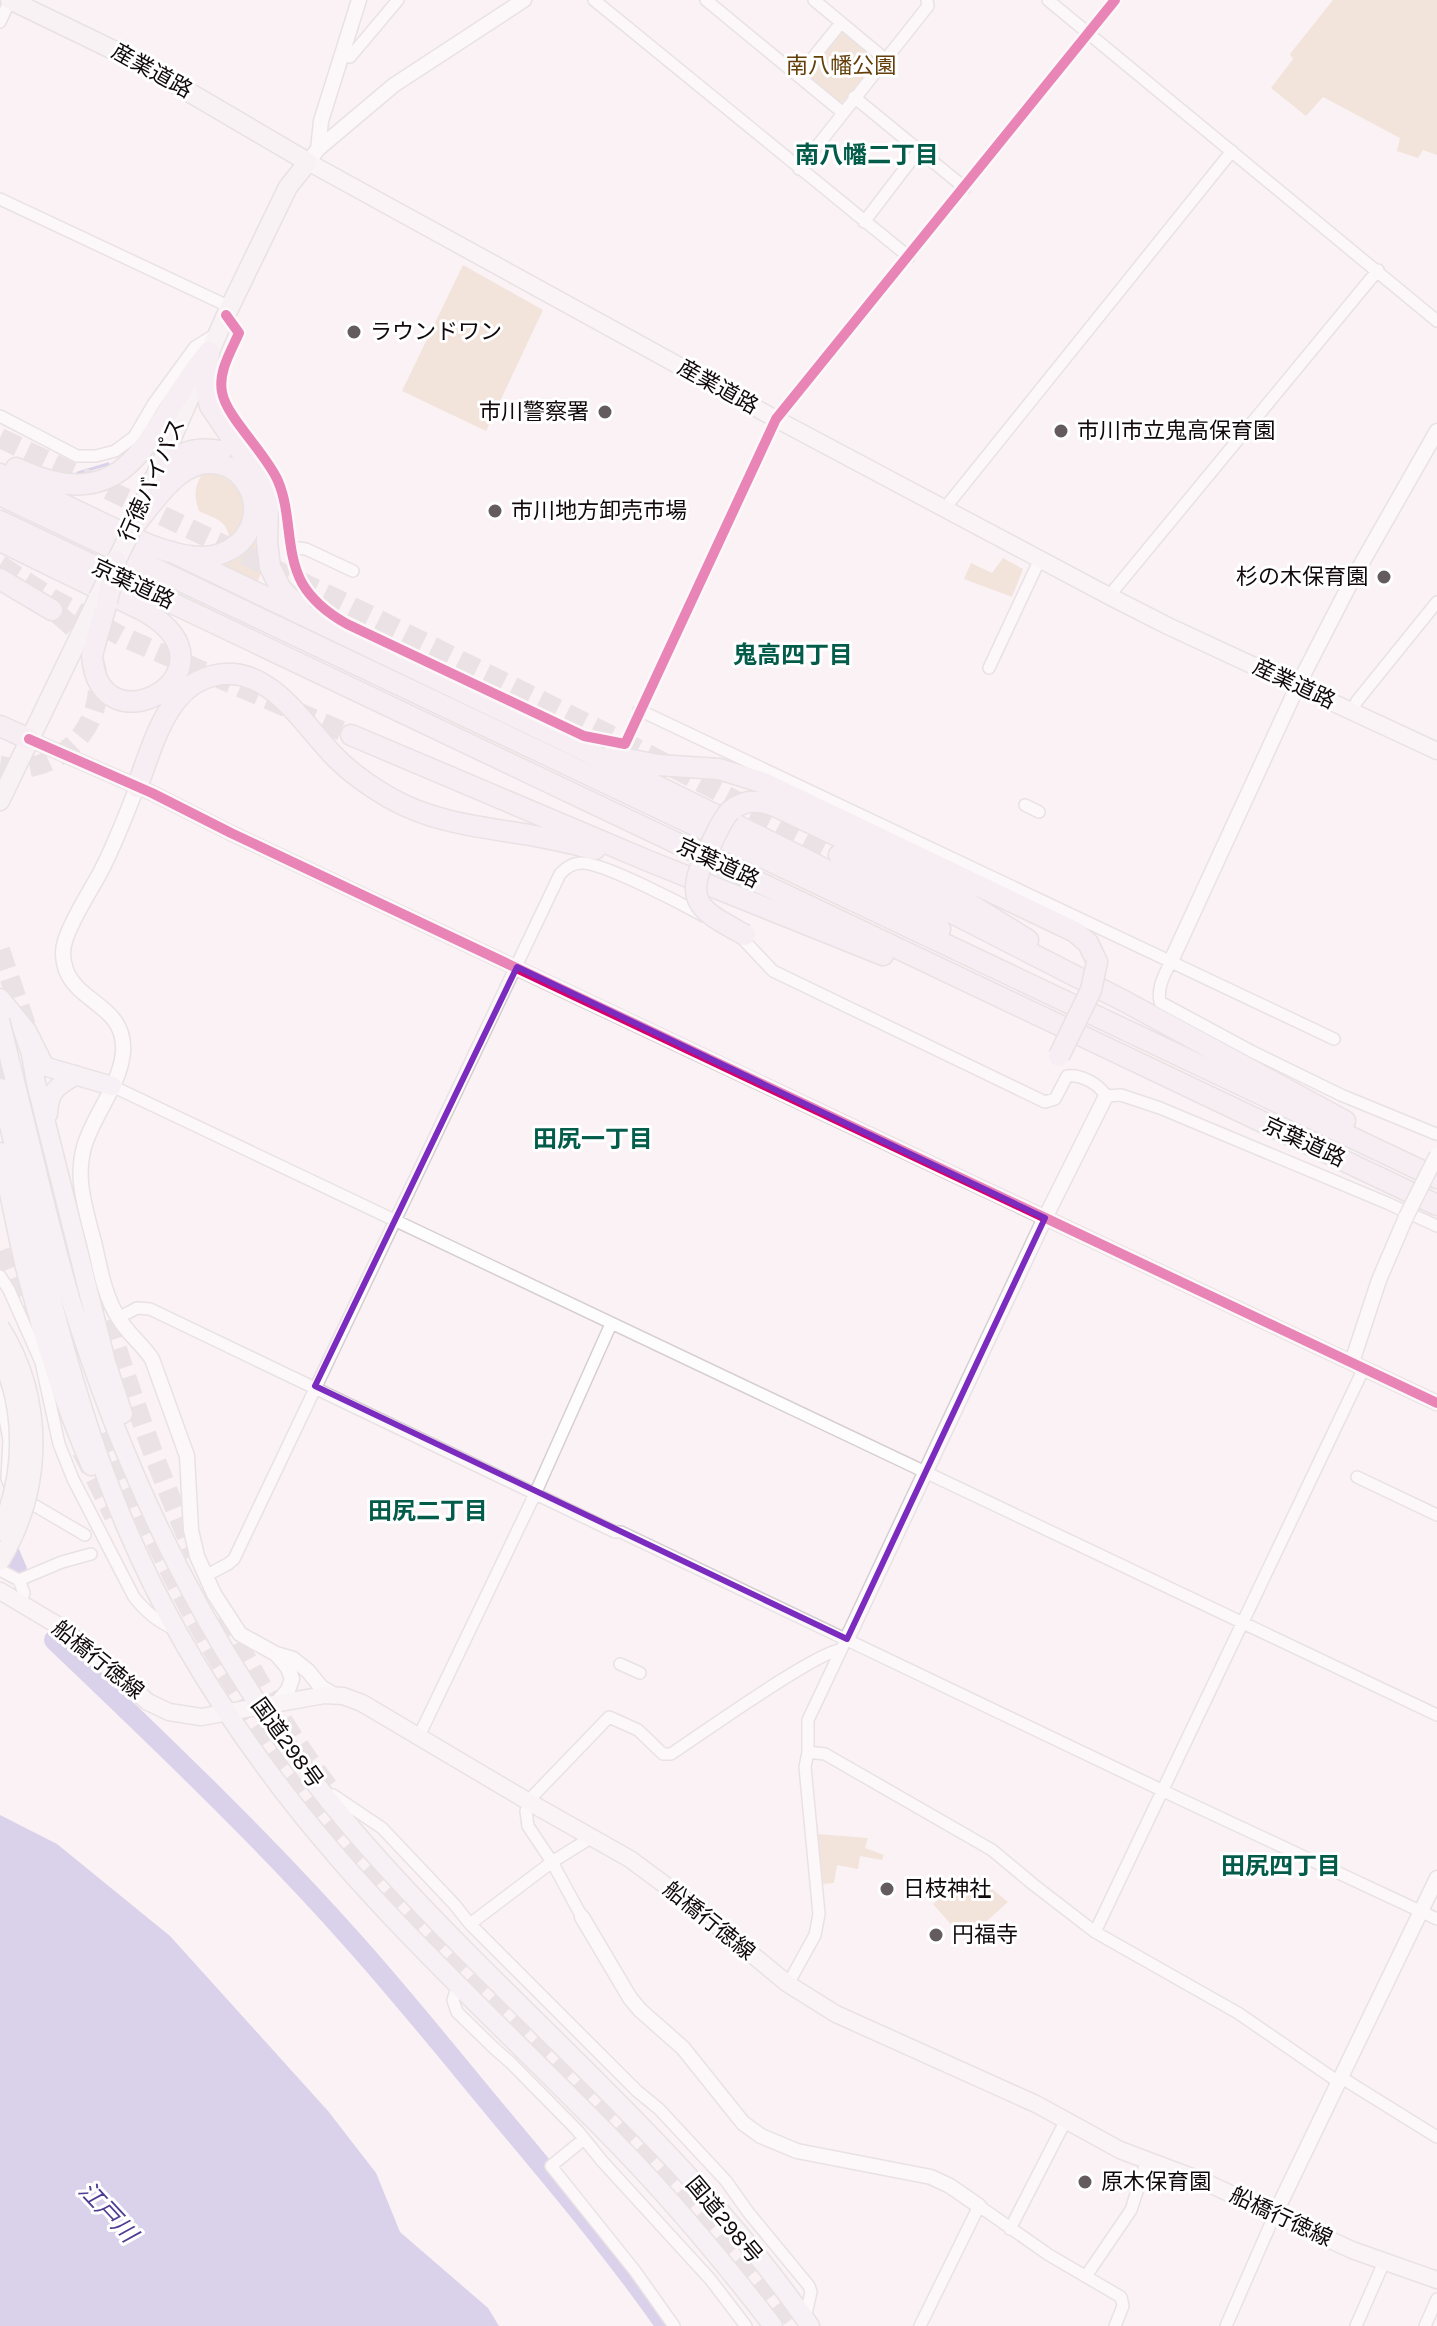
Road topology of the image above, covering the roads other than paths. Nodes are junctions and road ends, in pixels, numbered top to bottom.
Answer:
1 (10, 0) edge
2 (359, 0) edge
3 (398, 0) edge
4 (524, 0) edge
5 (594, 0) edge
6 (706, 0) edge
7 (814, 0) edge
8 (927, 0) edge
9 (1048, 0) edge
10 (1115, 0) edge
11 (0, 22) edge
12 (841, 23) junction
13 (1089, 33) junction
14 (343, 55) junction
15 (885, 59) junction
16 (798, 76) junction
17 (854, 97) junction
18 (842, 112) junction
19 (919, 150) junction
20 (1232, 151) junction
21 (313, 156) junction
22 (799, 169) junction
23 (965, 188) junction
24 (0, 199) edge
25 (864, 222) junction
26 (909, 257) junction
27 (1378, 270) junction
28 (228, 311) junction
29 (1437, 321) edge
30 (213, 343) junction
31 (0, 416) edge
32 (776, 419) junction
33 (1437, 431) edge
34 (0, 460) edge
35 (253, 469) junction
36 (0, 474) edge
37 (153, 481) junction
38 (0, 495) edge
39 (945, 508) junction
40 (0, 521) edge
41 (133, 527) junction
42 (0, 541) edge
43 (291, 547) junction
44 (172, 552) junction
45 (1040, 559) junction
46 (116, 561) joint
47 (353, 571) dead end
48 (0, 579) edge
49 (1109, 596) junction
50 (102, 600) junction
51 (1437, 602) edge
52 (52, 610) tunnel mouth
53 (343, 636) junction
54 (989, 668) dead end
55 (1298, 685) junction
56 (639, 710) junction
57 (1352, 711) junction
58 (0, 726) edge
59 (351, 735) tunnel mouth
60 (29, 739) junction
61 (584, 750) junction
62 (1437, 751) edge
63 (137, 787) junction
64 (0, 801) edge
65 (1025, 805) dead end
66 (1039, 812) dead end
67 (839, 855) tunnel mouth
68 (646, 860) junction
69 (745, 935) dead end
70 (1171, 961) junction
71 (517, 967) junction
72 (0, 998) edge
73 (1126, 1002) junction
74 (0, 1020) edge
75 (20, 1022) junction
76 (1108, 1023) junction
77 (1058, 1025) junction
78 (1334, 1039) dead end
79 (1059, 1056) dead end
80 (76, 1075) junction
81 (36, 1083) junction
82 (112, 1086) junction
83 (6, 1095) edge
84 (1106, 1096) junction
85 (48, 1129) junction
86 (1436, 1134) edge
87 (0, 1152) edge
88 (1437, 1155) edge
89 (1437, 1175) edge
90 (1437, 1205) edge
91 (1045, 1218) junction
92 (394, 1219) junction
93 (1437, 1226) edge
94 (0, 1276) edge
95 (118, 1318) junction
96 (611, 1324) junction
97 (0, 1327) edge
98 (0, 1355) edge
99 (1358, 1365) junction
100 (315, 1386) junction
101 (0, 1392) edge
102 (1437, 1403) edge
103 (926, 1472) junction
104 (1357, 1477) dead end
105 (535, 1494) junction
106 (19, 1496) junction
107 (1437, 1515) edge
108 (0, 1531) edge
109 (128, 1531) junction
110 (85, 1535) dead end
111 (0, 1545) edge
112 (91, 1554) dead end
113 (0, 1561) edge
114 (176, 1563) junction
115 (0, 1570) edge
116 (205, 1576) junction
117 (19, 1580) junction
118 (0, 1591) edge
119 (21, 1602) junction
120 (1241, 1621) junction
121 (179, 1631) junction
122 (844, 1644) junction
123 (276, 1654) junction
124 (620, 1664) dead end
125 (640, 1673) dead end
126 (334, 1695) junction
127 (268, 1705) junction
128 (228, 1713) junction
129 (1437, 1715) edge
130 (419, 1736) junction
131 (808, 1752) junction
132 (308, 1774) junction
133 (1163, 1790) junction
134 (529, 1802) junction
135 (592, 1837) junction
136 (552, 1862) junction
137 (1437, 1878) edge
138 (1421, 1912) junction
139 (582, 1917) joint
140 (1437, 1919) edge
141 (470, 1924) junction
142 (1095, 1932) junction
143 (788, 1984) junction
144 (458, 1985) junction
145 (1341, 2081) junction
146 (1066, 2120) junction
147 (1437, 2137) edge
148 (584, 2139) junction
149 (1147, 2160) junction
150 (979, 2206) junction
151 (1275, 2214) junction
152 (1010, 2229) junction
153 (1384, 2262) junction
154 (1086, 2276) junction
155 (1437, 2280) edge
156 (1437, 2299) edge
157 (807, 2322) edge
158 (674, 2326) edge
159 (746, 2326) edge
160 (773, 2326) edge
161 (920, 2326) edge
162 (1115, 2326) edge
163 (1226, 2326) edge
164 (1356, 2326) edge
165 (1425, 2326) edge

1 - 11 street
1 - 21 main road, 産業道路
2 - 14 street
3 - 14 street
4 - 21 street
5 - 22 street
6 - 16 street
7 - 12 street
8 - 15 street
9 - 13 street
10 - 13 street
12 - 15 street
12 - 16 street
13 - 20 street
13 - 23 street
14 - 21 street
15 - 17 street
16 - 18 street
17 - 18 street
17 - 19 street
18 - 22 street
19 - 23 street
19 - 25 street
20 - 27 street
20 - 39 street
21 - 28 main road, 行徳バイパス
21 - 32 main road, 産業道路
22 - 25 street
23 - 26 street
24 - 28 street
25 - 26 street
26 - 32 street
27 - 29 street
27 - 49 street
28 - 30 main road, 行徳バイパス
28 - 43 street
30 - 31 street
30 - 34 highway
30 - 35 highway
30 - 37 main road, 行徳バイパス
32 - 39 main road, 産業道路
32 - 56 street
33 - 55 street
35 - 37 highway
35 - 53 highway
36 - 44 highway
37 - 41 main road, 行徳バイパス
38 - 76 highway, 京葉道路
39 - 45 main road, 産業道路
40 - 77 highway, 京葉道路
41 - 44 highway
41 - 46 main road, 行徳バイパス, bridge
42 - 50 highway
43 - 47 street
43 - 56 street
44 - 53 highway
45 - 49 main road, 産業道路
45 - 54 street
46 - 50 highway, bridge
48 - 52 highway
49 - 55 main road, 産業道路
50 - 60 main road
51 - 57 street
53 - 61 highway
55 - 57 main road, 産業道路
55 - 70 street
56 - 70 street
57 - 62 main road, 産業道路
58 - 60 highway
59 - 68 highway
60 - 63 street
60 - 64 main road
61 - 76 highway
61 - 79 highway, bridge
63 - 68 highway
63 - 71 street
63 - 82 street
65 - 66 street
67 - 73 highway
68 - 77 highway
69 - 73 highway, bridge
70 - 78 street
70 - 86 street
71 - 84 street
71 - 91 street
71 - 92 street
72 - 75 highway
73 - 89 highway
74 - 83 highway, 国道298号, bridge
75 - 80 highway
75 - 81 highway
76 - 89 highway, 京葉道路
77 - 90 highway, 京葉道路
80 - 81 highway
80 - 82 highway
80 - 85 highway
81 - 83 highway
81 - 85 highway
82 - 92 street
82 - 95 street
83 - 109 highway, 国道298号
83 - 114 highway, 国道298号
84 - 91 street
84 - 93 street
85 - 114 highway
87 - 109 highway
88 - 99 street, bridge
91 - 99 street
91 - 103 street
92 - 96 street
92 - 100 street
94 - 121 street
95 - 100 street
95 - 116 street
96 - 103 street
96 - 105 street
97 - 113 main road, bridge
98 - 108 main road, bridge
99 - 102 street
99 - 120 street
100 - 105 street
100 - 116 street
101 - 106 street
103 - 120 street
103 - 122 street
104 - 107 street
105 - 122 street
105 - 130 street
106 - 110 street
106 - 111 street
109 - 121 highway, 国道298号
112 - 117 street
114 - 127 highway, 国道298号
115 - 117 street
116 - 123 street
117 - 119 street
118 - 119 main road, 船橋行徳線
119 - 128 main road, 船橋行徳線
120 - 129 street
120 - 133 street
121 - 128 highway, 国道298号
122 - 131 street
122 - 133 street
122 - 134 street
123 - 126 street
123 - 127 street
124 - 125 street
126 - 127 main road, 船橋行徳線
126 - 130 main road, 船橋行徳線
127 - 128 main road, 船橋行徳線
127 - 132 highway, 国道298号
128 - 144 highway, 国道298号
130 - 134 main road, 船橋行徳線
131 - 142 street
131 - 143 street
132 - 141 street
132 - 157 highway, 国道298号
133 - 138 street
133 - 142 street
134 - 135 main road, 船橋行徳線
134 - 136 street
135 - 136 street
135 - 143 main road, 船橋行徳線
136 - 139 street
136 - 141 street
137 - 138 street
138 - 140 street
138 - 145 street
139 - 150 street
141 - 157 street
142 - 145 street
143 - 146 main road, 船橋行徳線
144 - 148 street
144 - 160 highway, 国道298号
145 - 147 street
145 - 151 street
146 - 149 main road, 船橋行徳線
146 - 152 street
148 - 158 street
148 - 159 street
149 - 151 main road, 船橋行徳線
149 - 154 street
150 - 152 street
150 - 161 street
151 - 153 main road, 船橋行徳線
151 - 163 street
152 - 154 street
153 - 155 main road, 船橋行徳線
153 - 164 street
154 - 162 street
156 - 165 street

